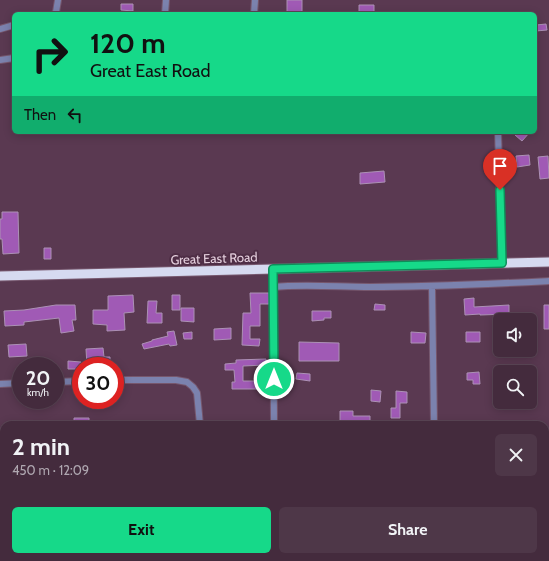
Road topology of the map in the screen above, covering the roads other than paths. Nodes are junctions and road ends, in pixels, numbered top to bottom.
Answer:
1 (58, 0) edge
2 (166, 0) edge
3 (255, 0) edge
4 (56, 12) edge
5 (165, 12) edge
6 (254, 12) edge
7 (12, 26) edge
8 (0, 29) edge
9 (12, 58) edge
10 (0, 60) edge
11 (498, 134) edge
12 (549, 262) edge
13 (502, 263) junction
14 (273, 269) junction
15 (0, 276) edge
16 (549, 281) edge
17 (432, 286) junction
18 (273, 287) junction
19 (124, 380) edge
20 (12, 383) edge
21 (0, 384) edge
22 (200, 421) edge
23 (274, 421) edge
24 (434, 421) edge

1 - 4 street
2 - 5 street
3 - 6 street
7 - 8 street
9 - 10 street
11 - 13 street
12 - 13 highway, Great East Road
13 - 14 highway, Great East Road
14 - 15 highway, Great East Road
14 - 18 street
16 - 17 street
17 - 18 street
17 - 24 street
18 - 23 street
19 - 22 street
20 - 21 street

